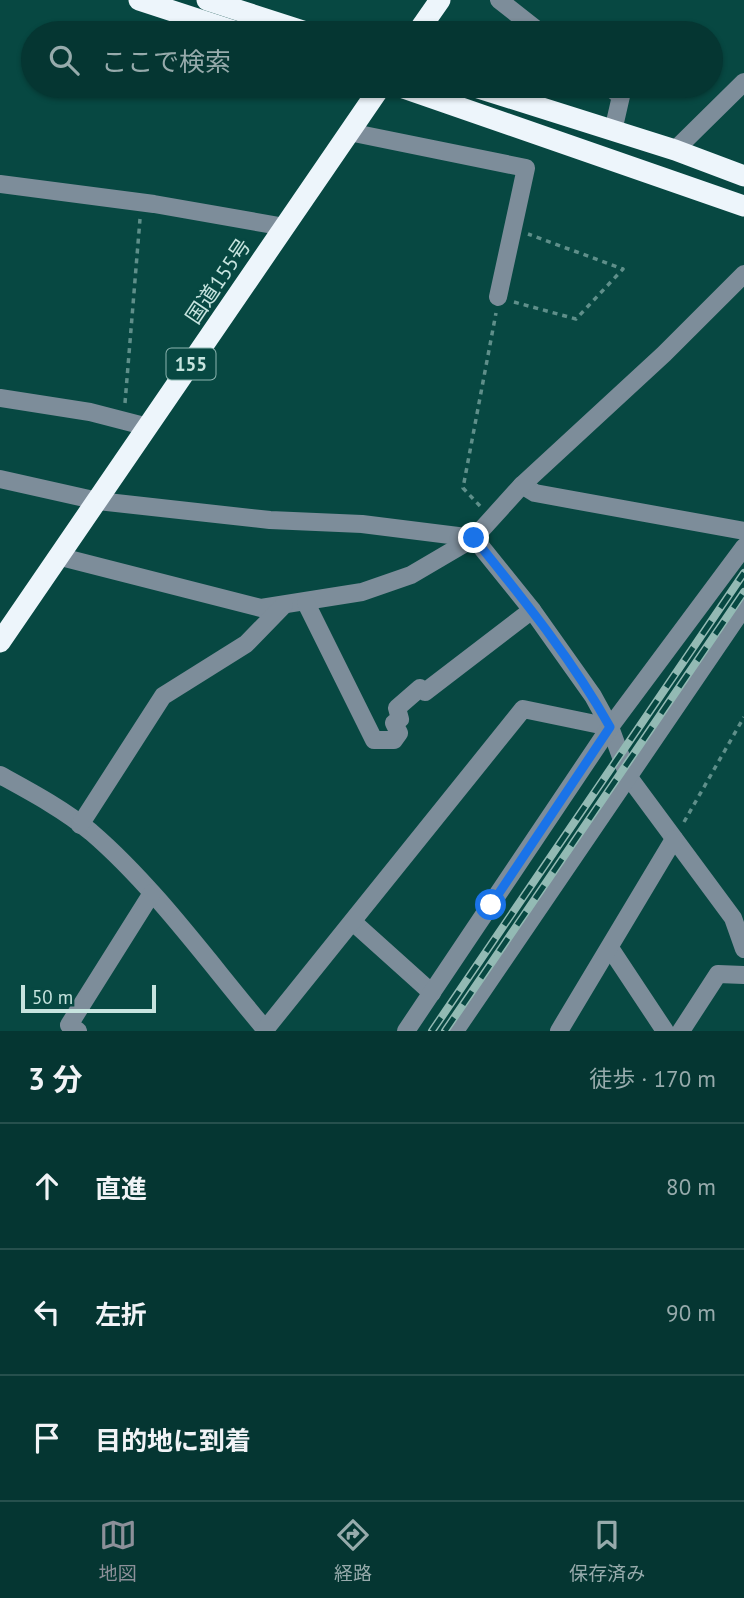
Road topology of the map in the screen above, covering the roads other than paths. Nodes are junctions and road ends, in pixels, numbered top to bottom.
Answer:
1 (139, 0) edge
2 (207, 0) edge
3 (440, 0) edge
4 (499, 0) edge
5 (203, 21) edge
6 (272, 21) edge
7 (425, 21) edge
8 (526, 21) edge
9 (744, 82) edge
10 (373, 98) edge
11 (433, 98) edge
12 (509, 98) edge
13 (620, 98) edge
14 (612, 131) junction
15 (349, 132) junction
16 (675, 150) junction
17 (744, 176) edge
18 (0, 184) edge
19 (744, 206) edge
20 (285, 227) junction
21 (744, 274) edge
22 (498, 297) road end
23 (0, 398) edge
24 (148, 427) junction
25 (0, 479) edge
26 (522, 485) junction
27 (98, 501) junction
28 (744, 531) edge
29 (474, 538) junction
30 (744, 547) edge
31 (61, 557) junction
32 (306, 603) junction
33 (284, 605) junction
34 (744, 607) edge
35 (532, 610) junction
36 (0, 642) edge
37 (610, 727) junction
38 (0, 775) edge
39 (628, 776) junction
40 (80, 825) junction
41 (674, 839) junction
42 (152, 892) junction
43 (740, 916) edge
44 (353, 922) junction
45 (610, 948) junction
46 (744, 948) edge
47 (744, 975) edge
48 (432, 993) junction
49 (265, 1030) edge
50 (78, 1031) edge
51 (406, 1031) edge
52 (455, 1031) edge
53 (559, 1031) edge
54 (665, 1031) edge
55 (681, 1031) edge

1 - 5 highway
2 - 6 highway
3 - 7 highway
4 - 8 street
9 - 16 street
10 - 15 highway, 国道155号 / 155
11 - 19 highway
12 - 14 highway
13 - 14 street
14 - 16 highway
15 - 20 highway, 国道155号 / 155
15 - 22 street
16 - 17 highway
18 - 20 street
20 - 24 highway, 国道155号 / 155
21 - 26 street
23 - 24 street
24 - 27 highway, 国道155号 / 155
25 - 27 street
26 - 28 street
26 - 29 street
27 - 29 street
27 - 31 highway, 国道155号 / 155
29 - 32 street
29 - 35 street
30 - 37 street
31 - 33 street
31 - 36 highway, 国道155号 / 155
32 - 33 street
32 - 35 street
33 - 40 street
34 - 39 street
35 - 37 street
37 - 39 street
37 - 44 street
37 - 48 street
38 - 40 street
39 - 41 street
39 - 52 street
40 - 42 street
41 - 43 street
41 - 45 street
42 - 49 street
42 - 50 street
43 - 46 street
44 - 48 street
44 - 49 street
45 - 53 street
45 - 54 street
47 - 55 street
48 - 51 street

